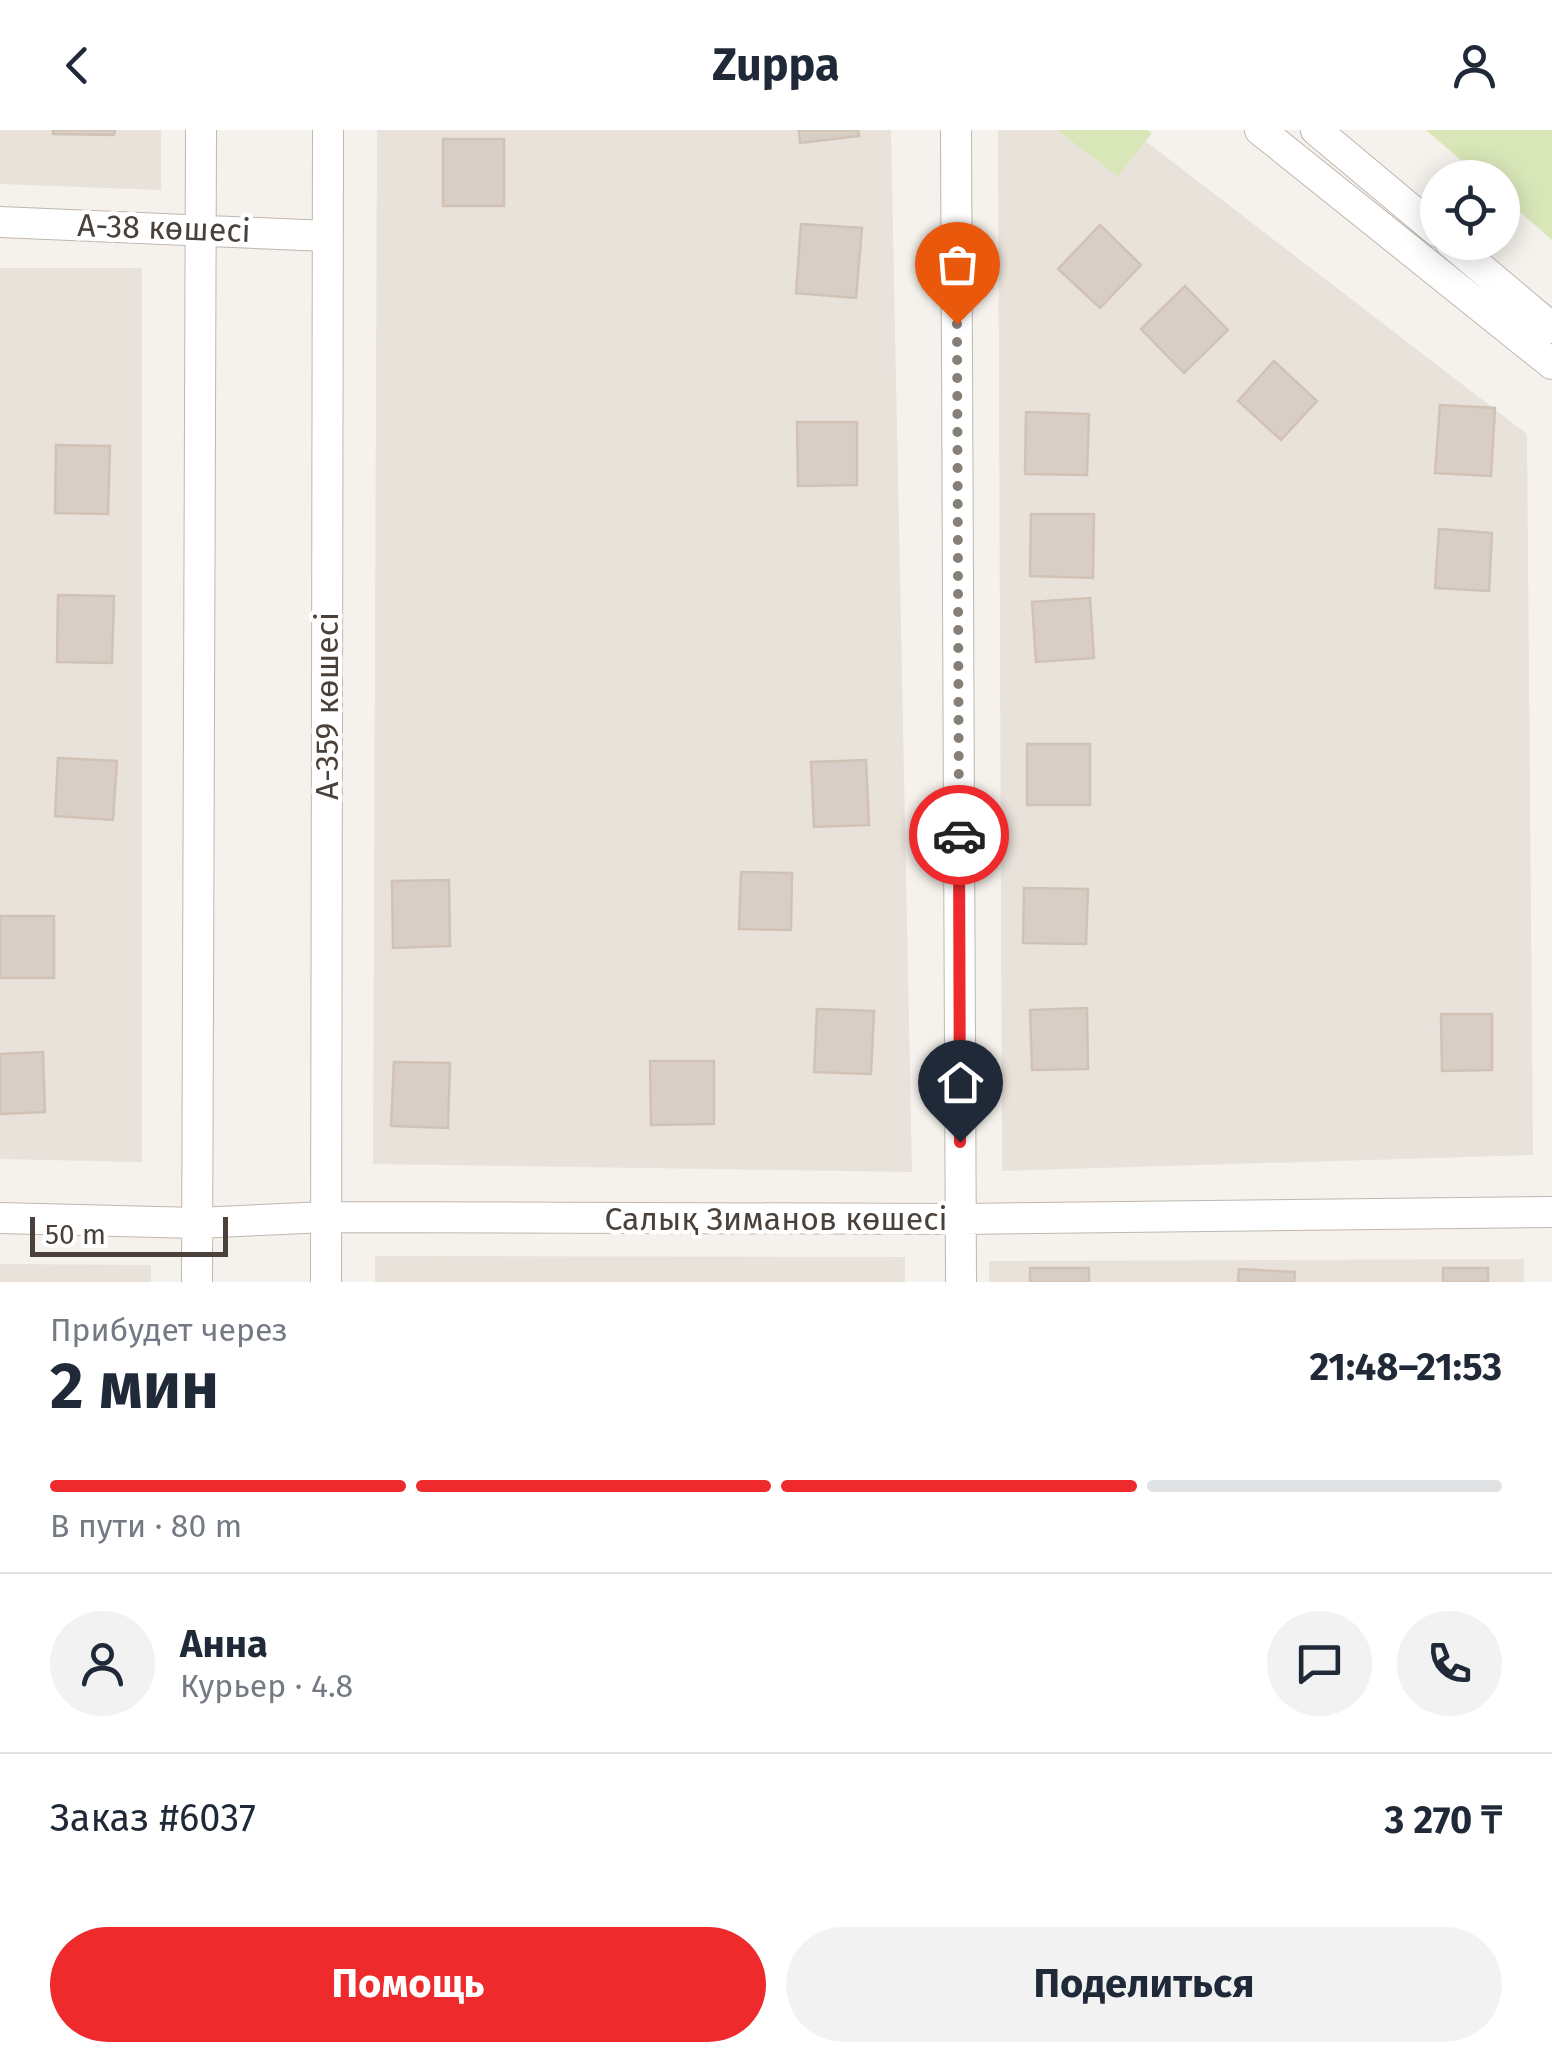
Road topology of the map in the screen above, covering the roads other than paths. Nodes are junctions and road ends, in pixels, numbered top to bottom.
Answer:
1 (201, 130) edge
2 (328, 130) edge
3 (956, 130) edge
4 (1260, 130) edge
5 (1316, 130) edge
6 (1420, 217) edge
7 (0, 222) edge
8 (200, 228) junction
9 (327, 236) junction
10 (1471, 260) edge
11 (1552, 328) edge
12 (1552, 364) edge
13 (1552, 1212) edge
14 (0, 1218) edge
15 (326, 1218) junction
16 (960, 1219) junction
17 (197, 1223) junction
18 (197, 1282) edge
19 (326, 1282) edge
20 (960, 1282) edge

1 - 8 street
2 - 9 street, А-359 көшесі
3 - 16 street
4 - 12 street
5 - 6 street
7 - 8 street, А-38 көшесі
8 - 9 street, А-38 көшесі
8 - 17 street
9 - 15 street, А-359 көшесі
10 - 11 street
13 - 16 street, Салық Зиманов көшесі
14 - 17 street, Салық Зиманов көшесі
15 - 16 street, Салық Зиманов көшесі
15 - 17 street, Салық Зиманов көшесі
15 - 19 street, А-359 көшесі
16 - 20 street
17 - 18 street

